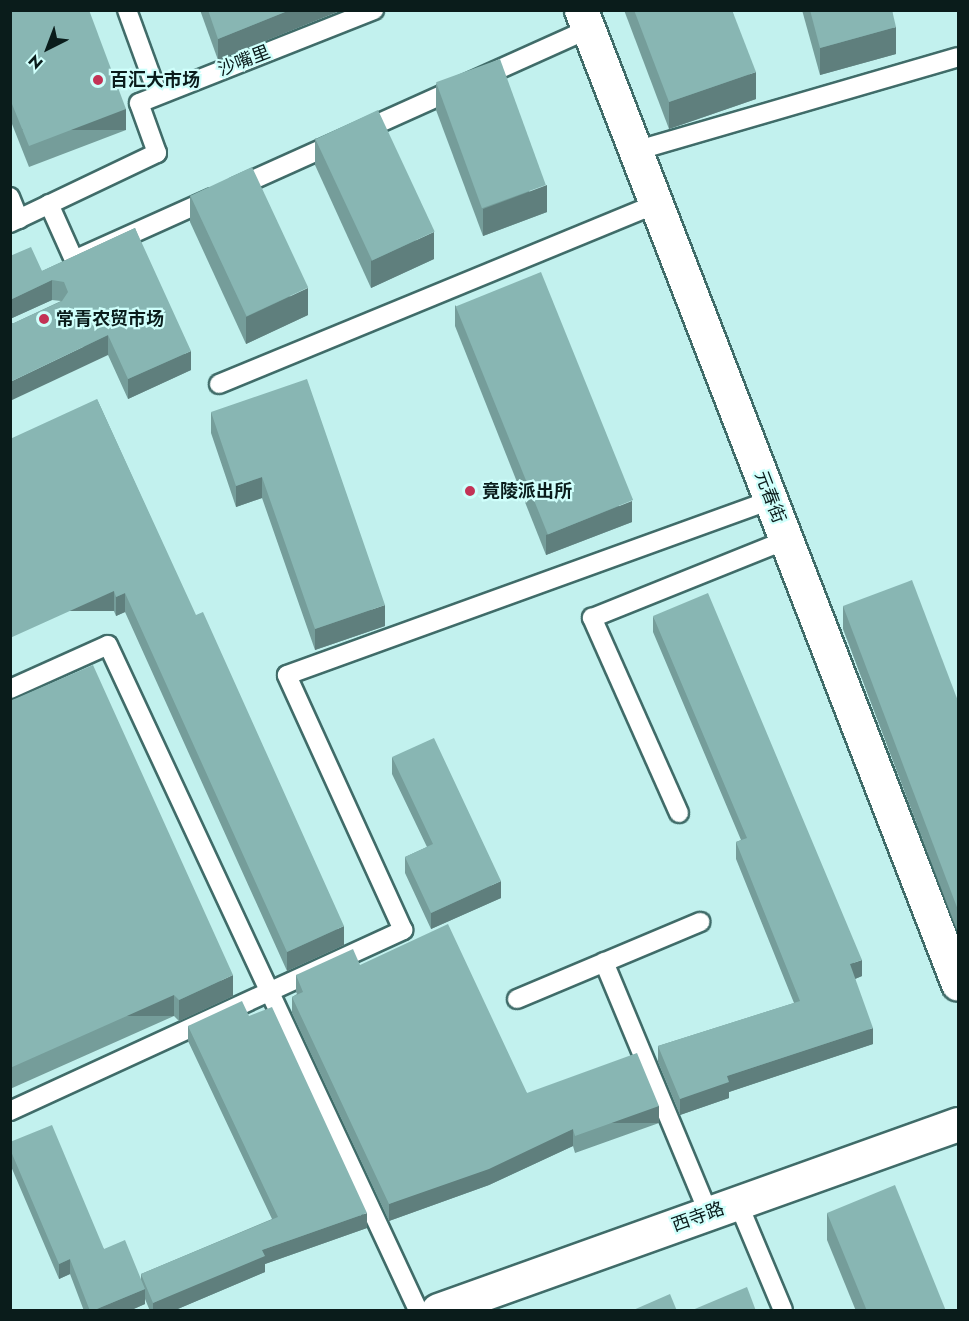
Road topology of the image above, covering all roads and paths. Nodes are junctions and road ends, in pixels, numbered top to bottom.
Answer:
1 (127, 10) edge
2 (374, 10) edge
3 (585, 20) edge
4 (958, 57) edge
5 (158, 95) junction
6 (635, 151) junction
7 (10, 197) edge
8 (49, 204) junction
9 (656, 204) junction
10 (15, 221) edge
11 (219, 384) dead end
12 (771, 500) junction
13 (786, 540) junction
14 (10, 689) edge
15 (679, 813) dead end
16 (700, 922) dead end
17 (604, 962) junction
18 (958, 984) edge
19 (269, 993) junction
20 (517, 999) dead end
21 (10, 1112) edge
22 (958, 1124) edge
23 (724, 1208) junction
24 (418, 1311) edge
25 (438, 1311) edge
26 (783, 1311) edge

1 - 5 lane
2 - 5 lane, 沙嘴里
3 - 6 street, 元春街
3 - 8 lane
4 - 6 lane
5 - 8 lane, 沙嘴里
6 - 9 street, 元春街
7 - 10 lane
8 - 10 lane, 沙嘴里
9 - 11 lane
9 - 12 street, 元春街
12 - 13 street, 元春街
12 - 19 lane
13 - 15 lane
13 - 18 street, 元春街
14 - 19 lane
16 - 17 lane
17 - 20 lane
17 - 23 lane
19 - 21 lane
19 - 24 lane
22 - 23 street, 西寺路
23 - 25 street, 西寺路
23 - 26 lane

